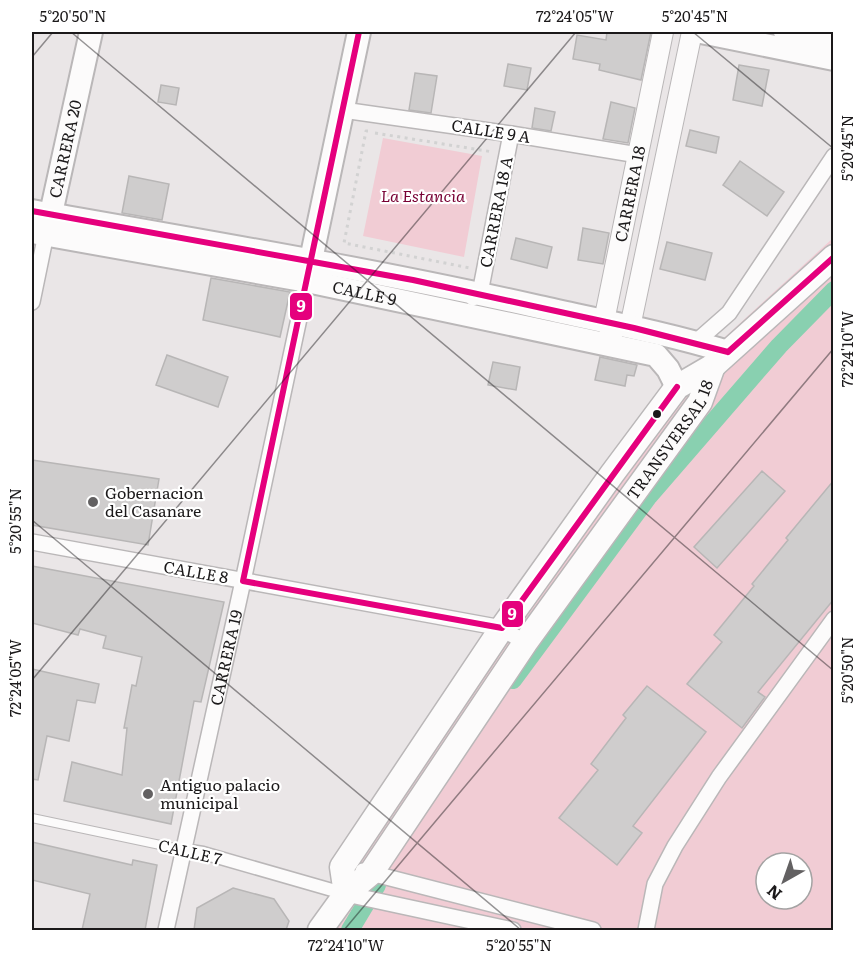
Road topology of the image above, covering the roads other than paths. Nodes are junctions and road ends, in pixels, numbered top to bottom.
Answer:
1 (92, 32) edge
2 (359, 32) edge
3 (663, 32) edge
4 (692, 32) edge
5 (701, 32) edge
6 (785, 32) edge
7 (834, 43) edge
8 (834, 59) edge
9 (343, 110) junction
10 (512, 134) junction
11 (638, 155) junction
12 (834, 156) edge
13 (40, 223) edge
14 (834, 257) edge
15 (309, 271) junction
16 (480, 293) junction
17 (32, 302) edge
18 (454, 313) junction
19 (604, 321) junction
20 (629, 338) junction
21 (696, 342) junction
22 (720, 359) junction
23 (678, 387) junction
24 (32, 542) edge
25 (243, 581) junction
26 (834, 619) edge
27 (502, 628) junction
28 (525, 643) junction
29 (32, 818) edge
30 (184, 850) junction
31 (342, 867) junction
32 (371, 873) junction
33 (347, 894) junction
34 (166, 930) edge
35 (321, 930) edge
36 (513, 930) edge
37 (593, 930) edge
38 (646, 930) edge

1 - 13 main road, CARRERA 20
2 - 9 main road, CARRERA 19
3 - 11 street, CARRERA 18
4 - 20 street, CARRERA 18
5 - 8 main road
6 - 7 main road
9 - 10 street, CALLE 9 A
9 - 15 main road, CARRERA 19
10 - 11 street, CALLE 9 A
10 - 16 street, CARRERA 18 A
11 - 19 street, CARRERA 18
12 - 21 street
13 - 15 main road, CALLE 9
13 - 17 street, CARRERA 20
14 - 22 main road
15 - 16 main road, CALLE 9
15 - 18 main road, CALLE 9
15 - 25 street, CARRERA 19
16 - 18 street
16 - 19 main road, CALLE 9
18 - 20 main road, CALLE 9
19 - 20 main road, CALLE 9
20 - 21 main road, CALLE 9
20 - 23 main road, CALLE 9
21 - 22 main road, CALLE 9
22 - 23 main road, TRANSVERSAL 18
22 - 28 main road, TRANSVERSAL 18
23 - 27 main road, TRANSVERSAL 18
24 - 25 street, CALLE 8
25 - 27 street, CALLE 8
25 - 30 street, CARRERA 19
26 - 38 street
27 - 28 street
27 - 31 main road, TRANSVERSAL 18
28 - 32 main road, TRANSVERSAL 18
29 - 30 lane, CALLE 7
30 - 33 street, CALLE 7
30 - 34 street, CARRERA 19
31 - 32 street
31 - 33 main road
32 - 33 main road, TRANSVERSAL 18
32 - 37 street
33 - 35 main road, TRANSVERSAL 18
33 - 36 street

